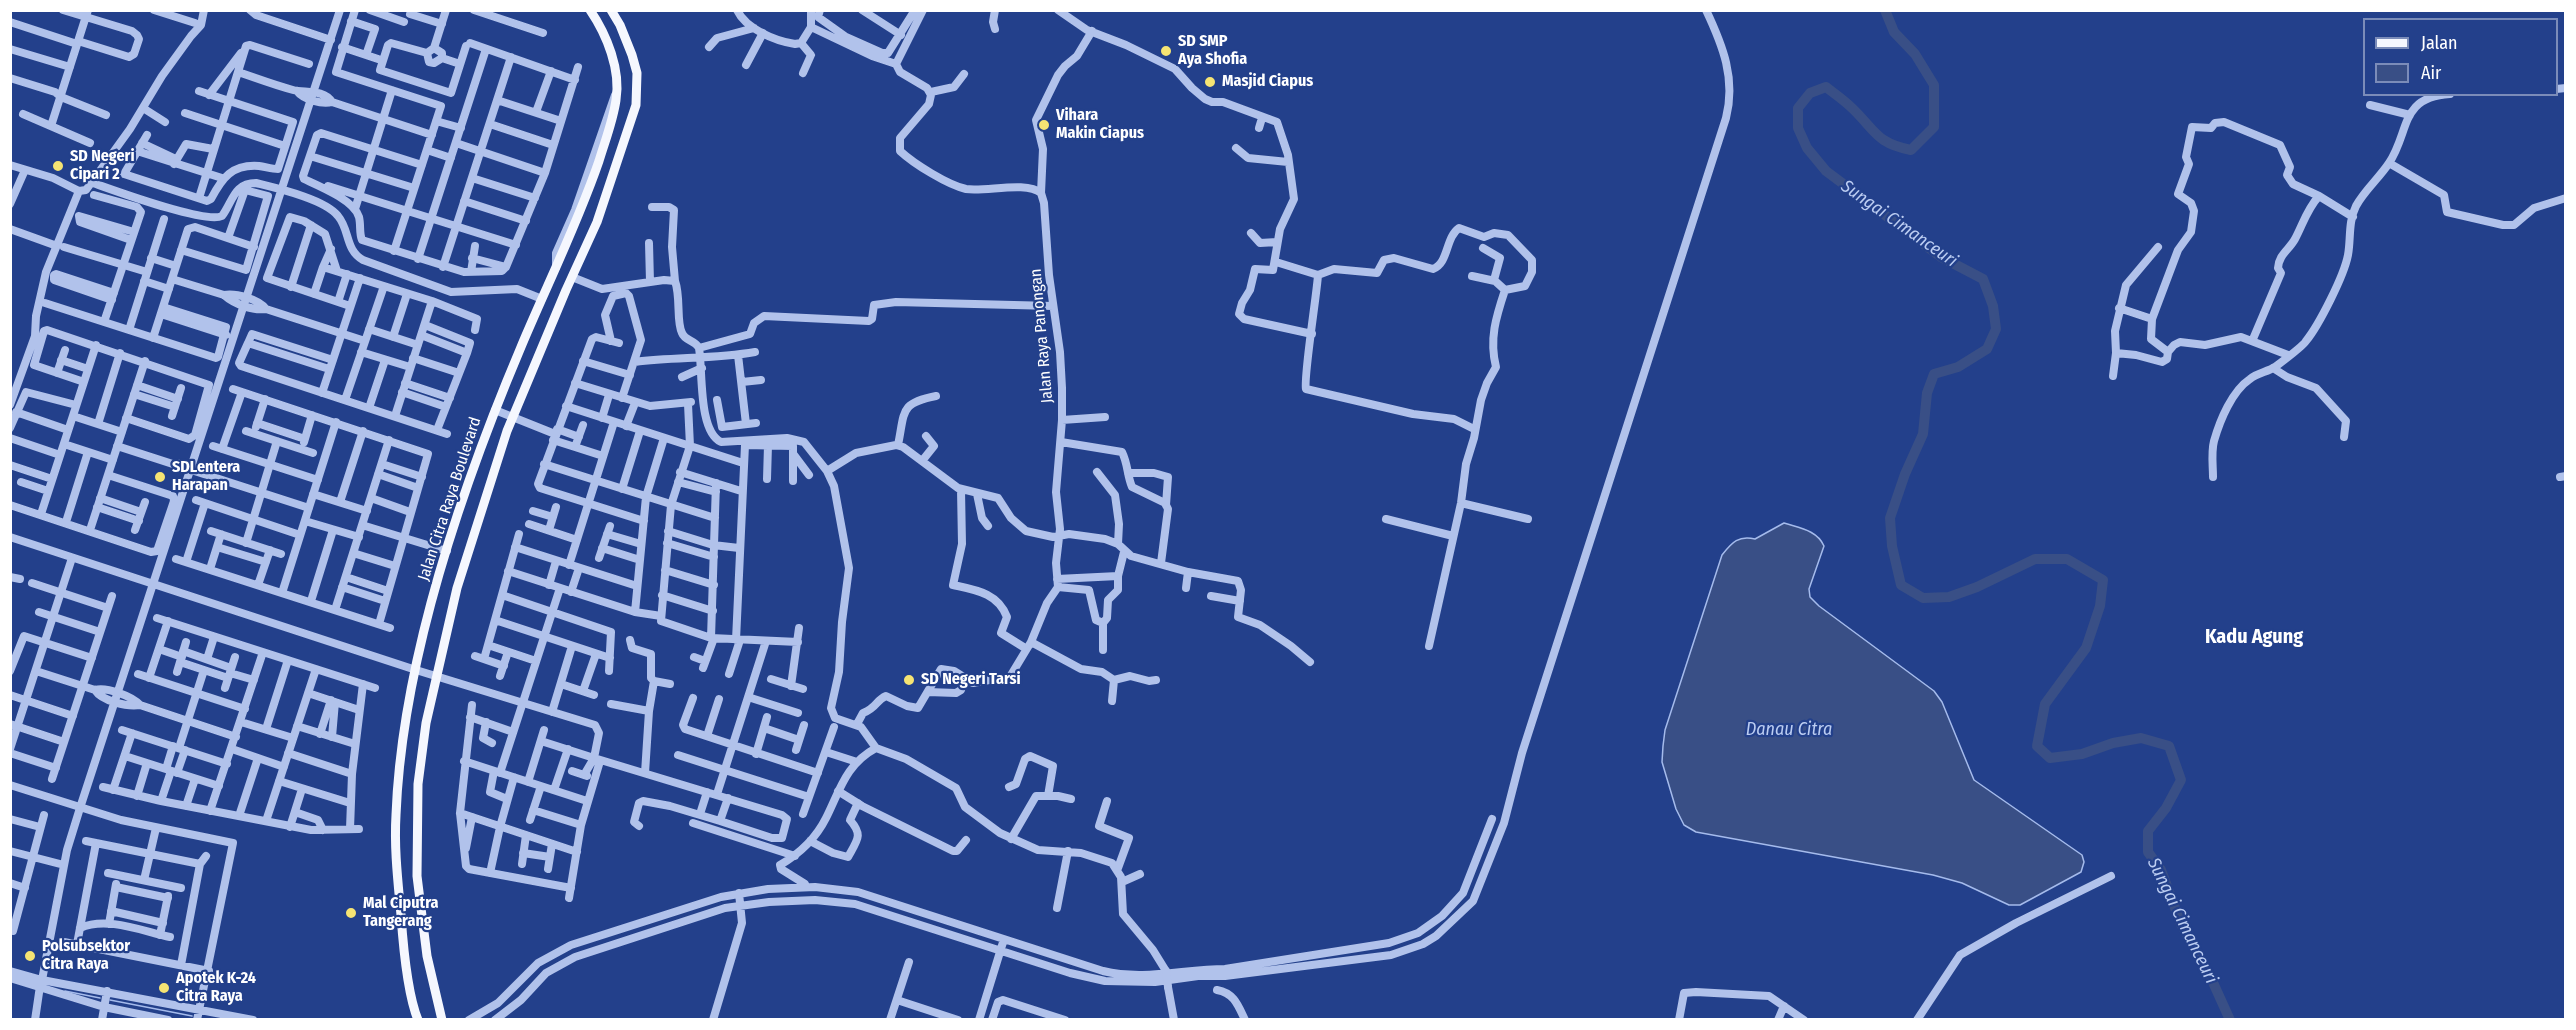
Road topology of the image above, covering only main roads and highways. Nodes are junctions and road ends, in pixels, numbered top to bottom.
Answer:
1 (590, 10) edge
2 (611, 10) edge
3 (550, 282) junction
4 (566, 290) junction
5 (418, 1020) edge
6 (442, 1020) edge

1 - 3 main road, Jalan Citra Raya Boulevard
2 - 4 main road, Jalan Citra Raya Boulevard
3 - 4 main road
3 - 5 main road, Jalan Citra Raya Boulevard
4 - 6 main road, Jalan Citra Raya Boulevard

